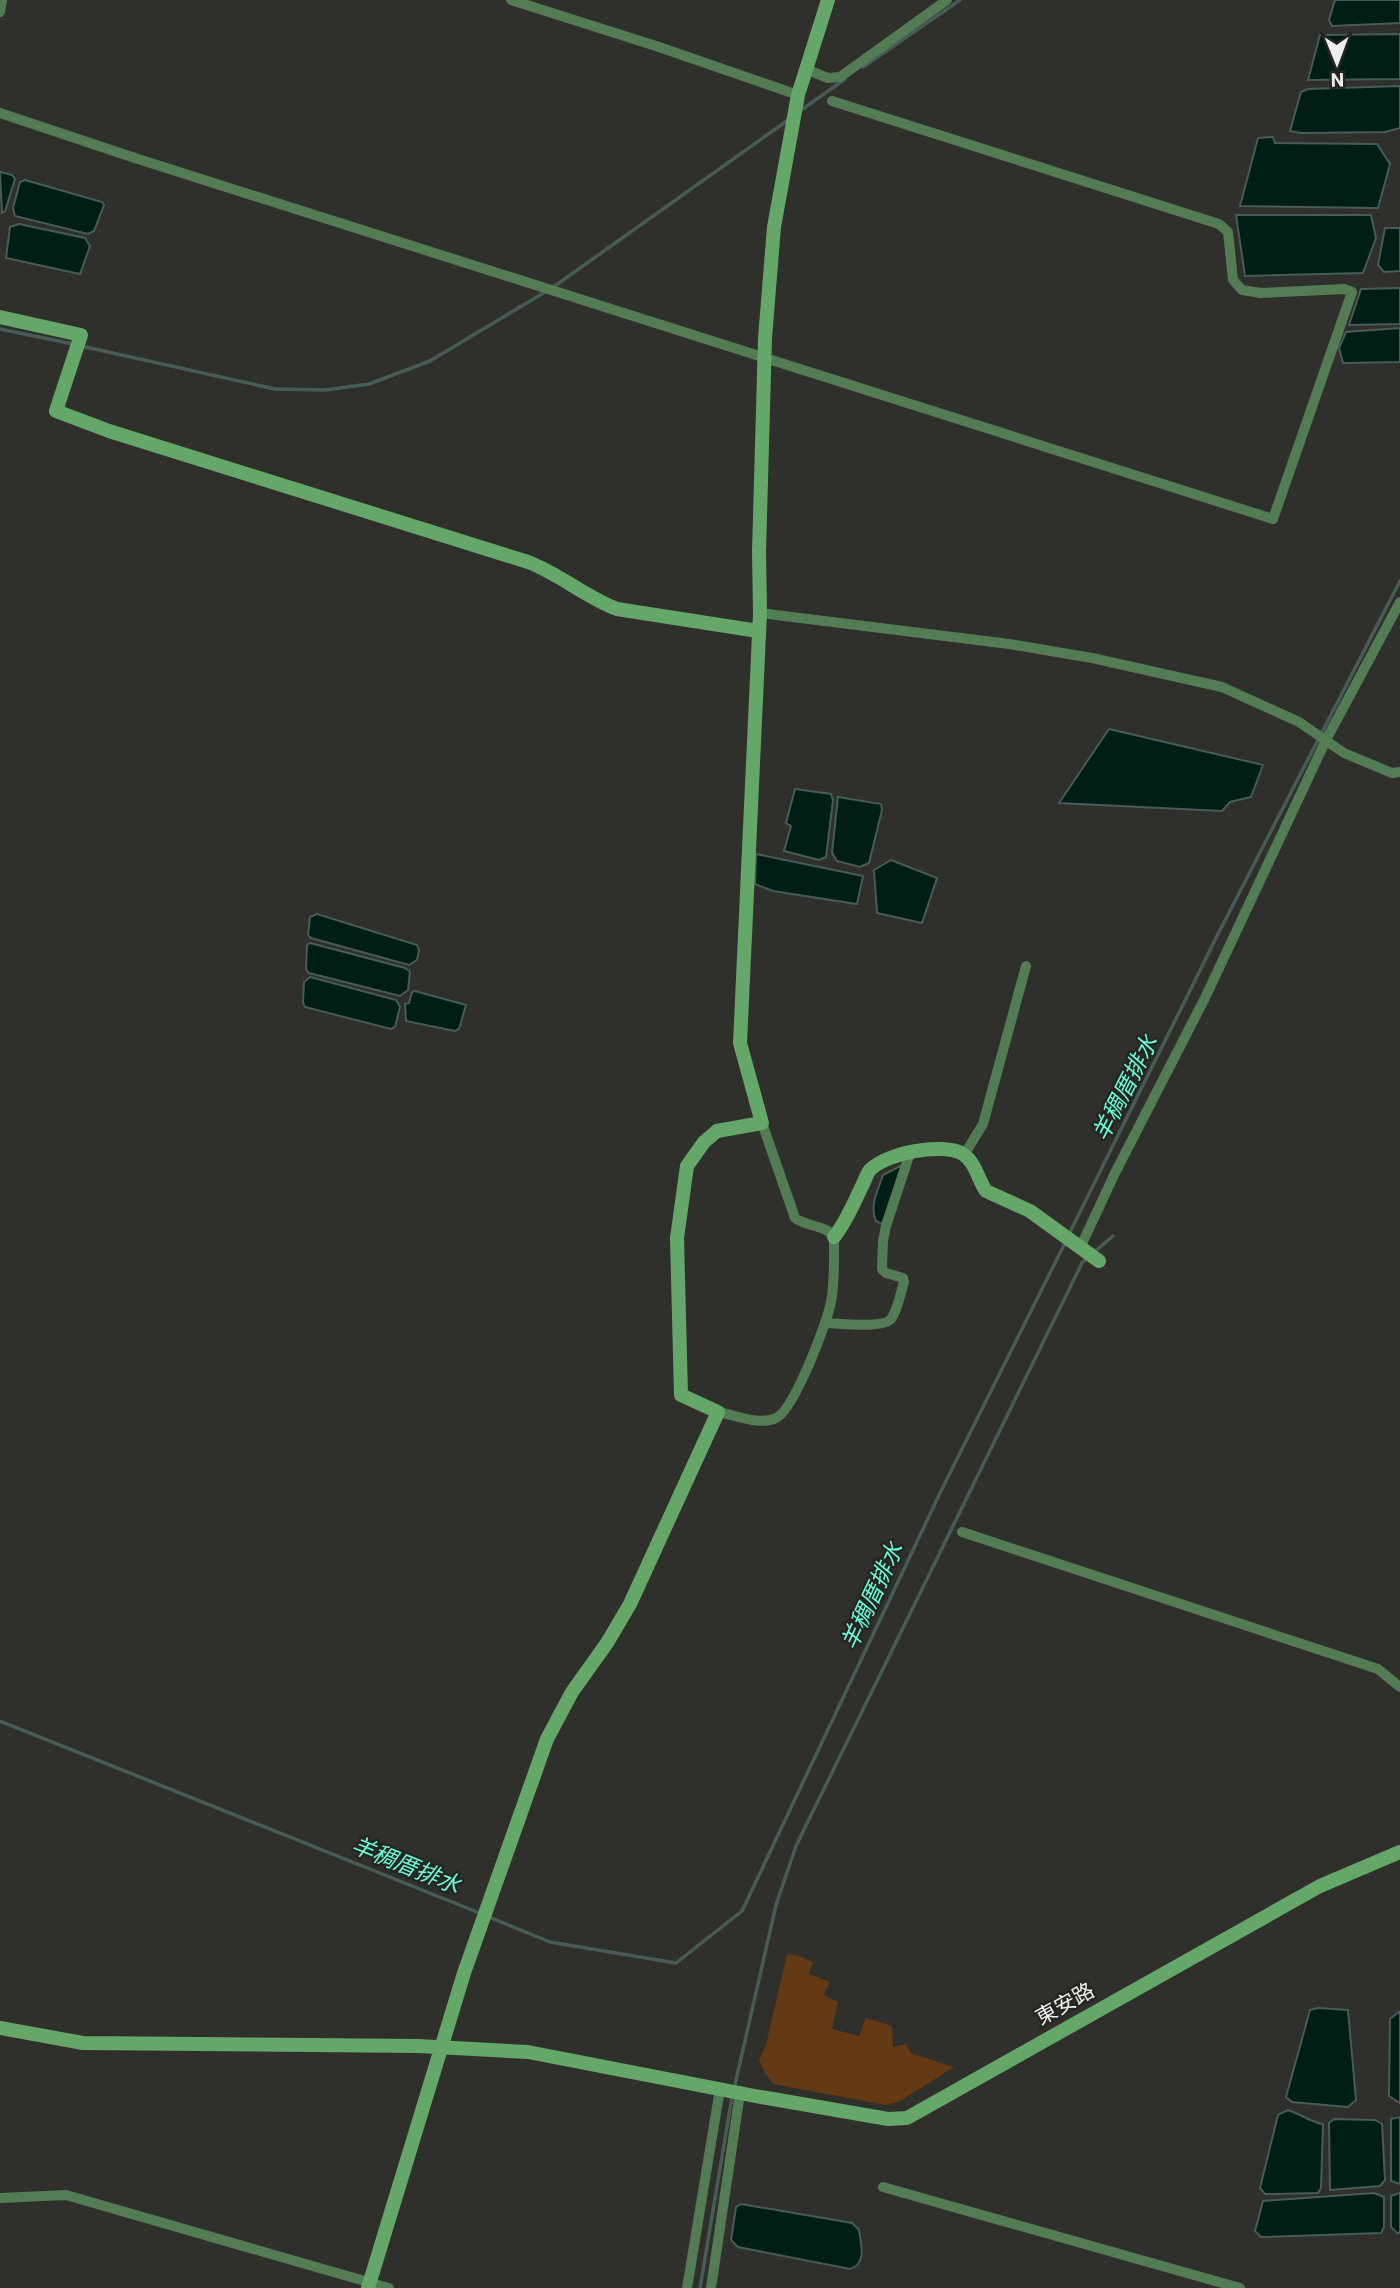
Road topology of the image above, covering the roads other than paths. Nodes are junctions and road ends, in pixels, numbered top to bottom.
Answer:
1 (2, 0) edge
2 (512, 0) edge
3 (828, 0) edge
4 (947, 0) edge
5 (0, 12) edge
6 (806, 69) junction
7 (798, 99) junction
8 (832, 102) dead end
9 (0, 113) edge
10 (0, 317) edge
11 (764, 358) junction
12 (1400, 602) edge
13 (760, 613) junction
14 (758, 631) junction
15 (1324, 739) junction
16 (1400, 772) edge
17 (1026, 966) dead end
18 (762, 1123) junction
19 (909, 1153) junction
20 (964, 1155) junction
21 (834, 1237) junction
22 (1080, 1248) junction
23 (1099, 1261) dead end
24 (826, 1323) junction
25 (718, 1412) junction
26 (962, 1532) dead end
27 (1400, 1687) edge
28 (1400, 1853) edge
29 (0, 2028) edge
30 (443, 2049) junction
31 (731, 2091) junction
32 (883, 2187) dead end
33 (0, 2198) edge
34 (369, 2285) edge
35 (389, 2288) edge
36 (688, 2288) edge
37 (711, 2288) edge
38 (1240, 2288) edge

1 - 5 street
2 - 7 street
3 - 6 street
4 - 6 street
6 - 7 street
7 - 11 street
8 - 11 street
9 - 11 street
10 - 14 street
11 - 13 street
12 - 15 street
13 - 14 street
13 - 15 street
14 - 18 street
15 - 16 street
15 - 22 street
17 - 20 street
18 - 21 street
18 - 25 street
19 - 20 street
19 - 21 street
19 - 24 street
20 - 22 street
21 - 24 street
22 - 23 street
24 - 25 street
25 - 30 street
26 - 27 street
28 - 31 street, 東安路
29 - 30 street, 東安路
30 - 31 street, 東安路
30 - 34 street
31 - 36 street
31 - 37 street
32 - 38 street
33 - 34 street
34 - 35 street

